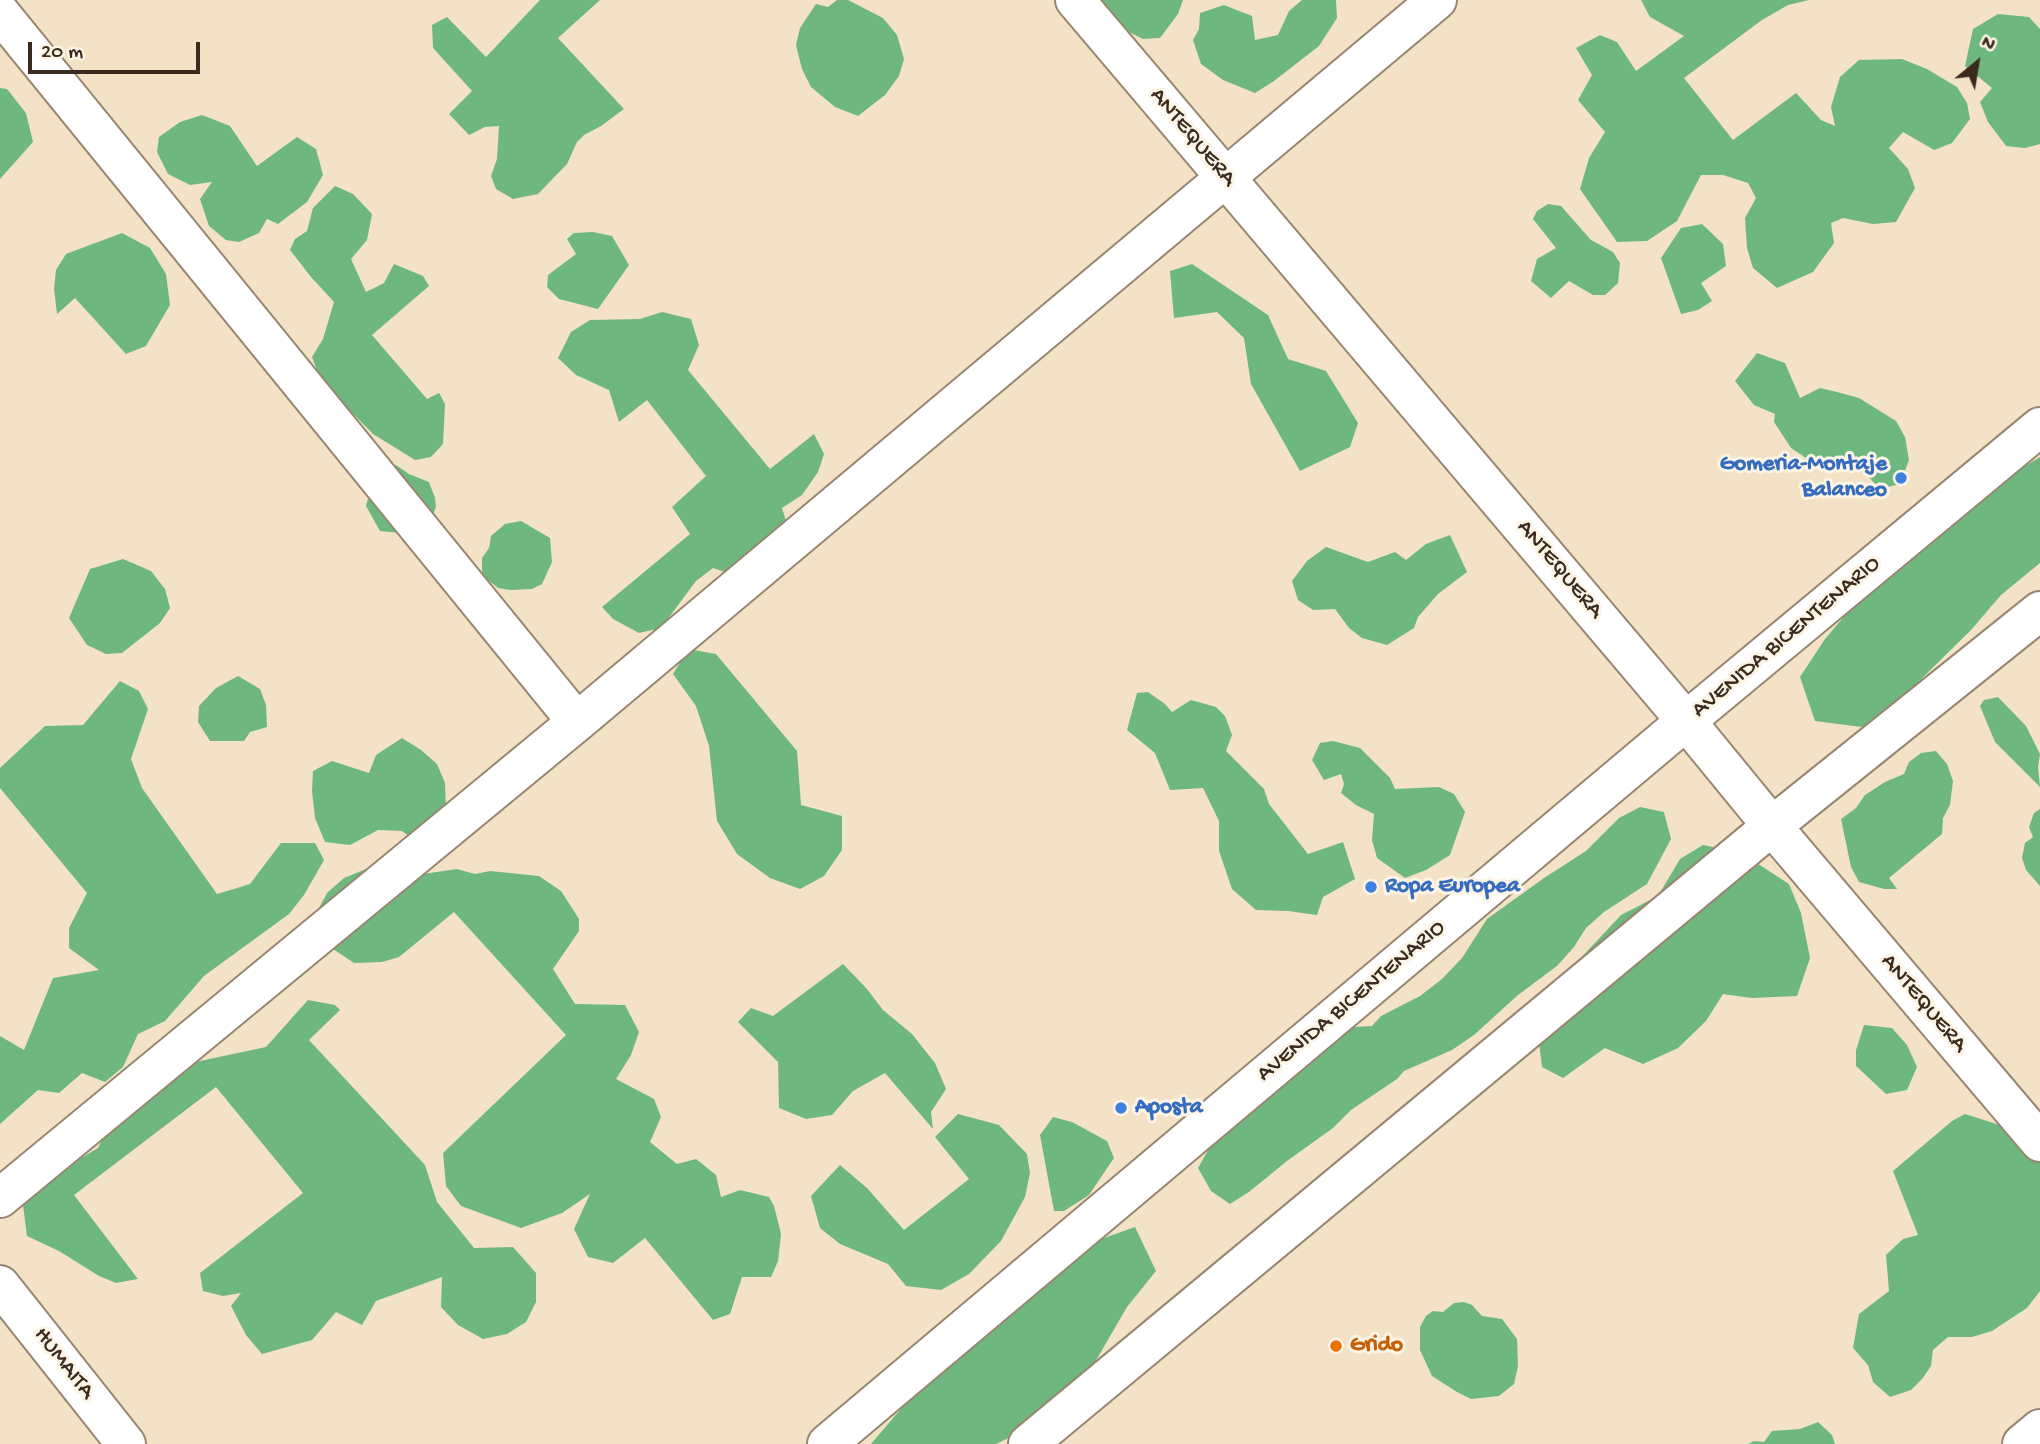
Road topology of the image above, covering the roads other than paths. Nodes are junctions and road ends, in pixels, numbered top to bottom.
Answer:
1 (1075, 0) edge
2 (1437, 0) edge
3 (0, 13) edge
4 (1226, 178) junction
5 (2040, 427) edge
6 (2040, 611) edge
7 (1686, 721) junction
8 (577, 722) junction
9 (1772, 826) junction
10 (2040, 1142) edge
11 (0, 1198) edge
12 (0, 1284) edge
13 (2040, 1429) edge
14 (126, 1444) edge
15 (827, 1444) edge
16 (1028, 1444) edge
17 (2022, 1444) edge

1 - 4 street, ANTEQUERA
2 - 4 street
3 - 8 street
4 - 7 street, ANTEQUERA
4 - 8 street
5 - 7 street, AVENIDA BICENTENARIO
6 - 9 street
7 - 9 street, ANTEQUERA
7 - 15 street, AVENIDA BICENTENARIO
8 - 11 street
9 - 10 street, ANTEQUERA
9 - 16 street
12 - 14 street, HUMAITA
13 - 17 street

